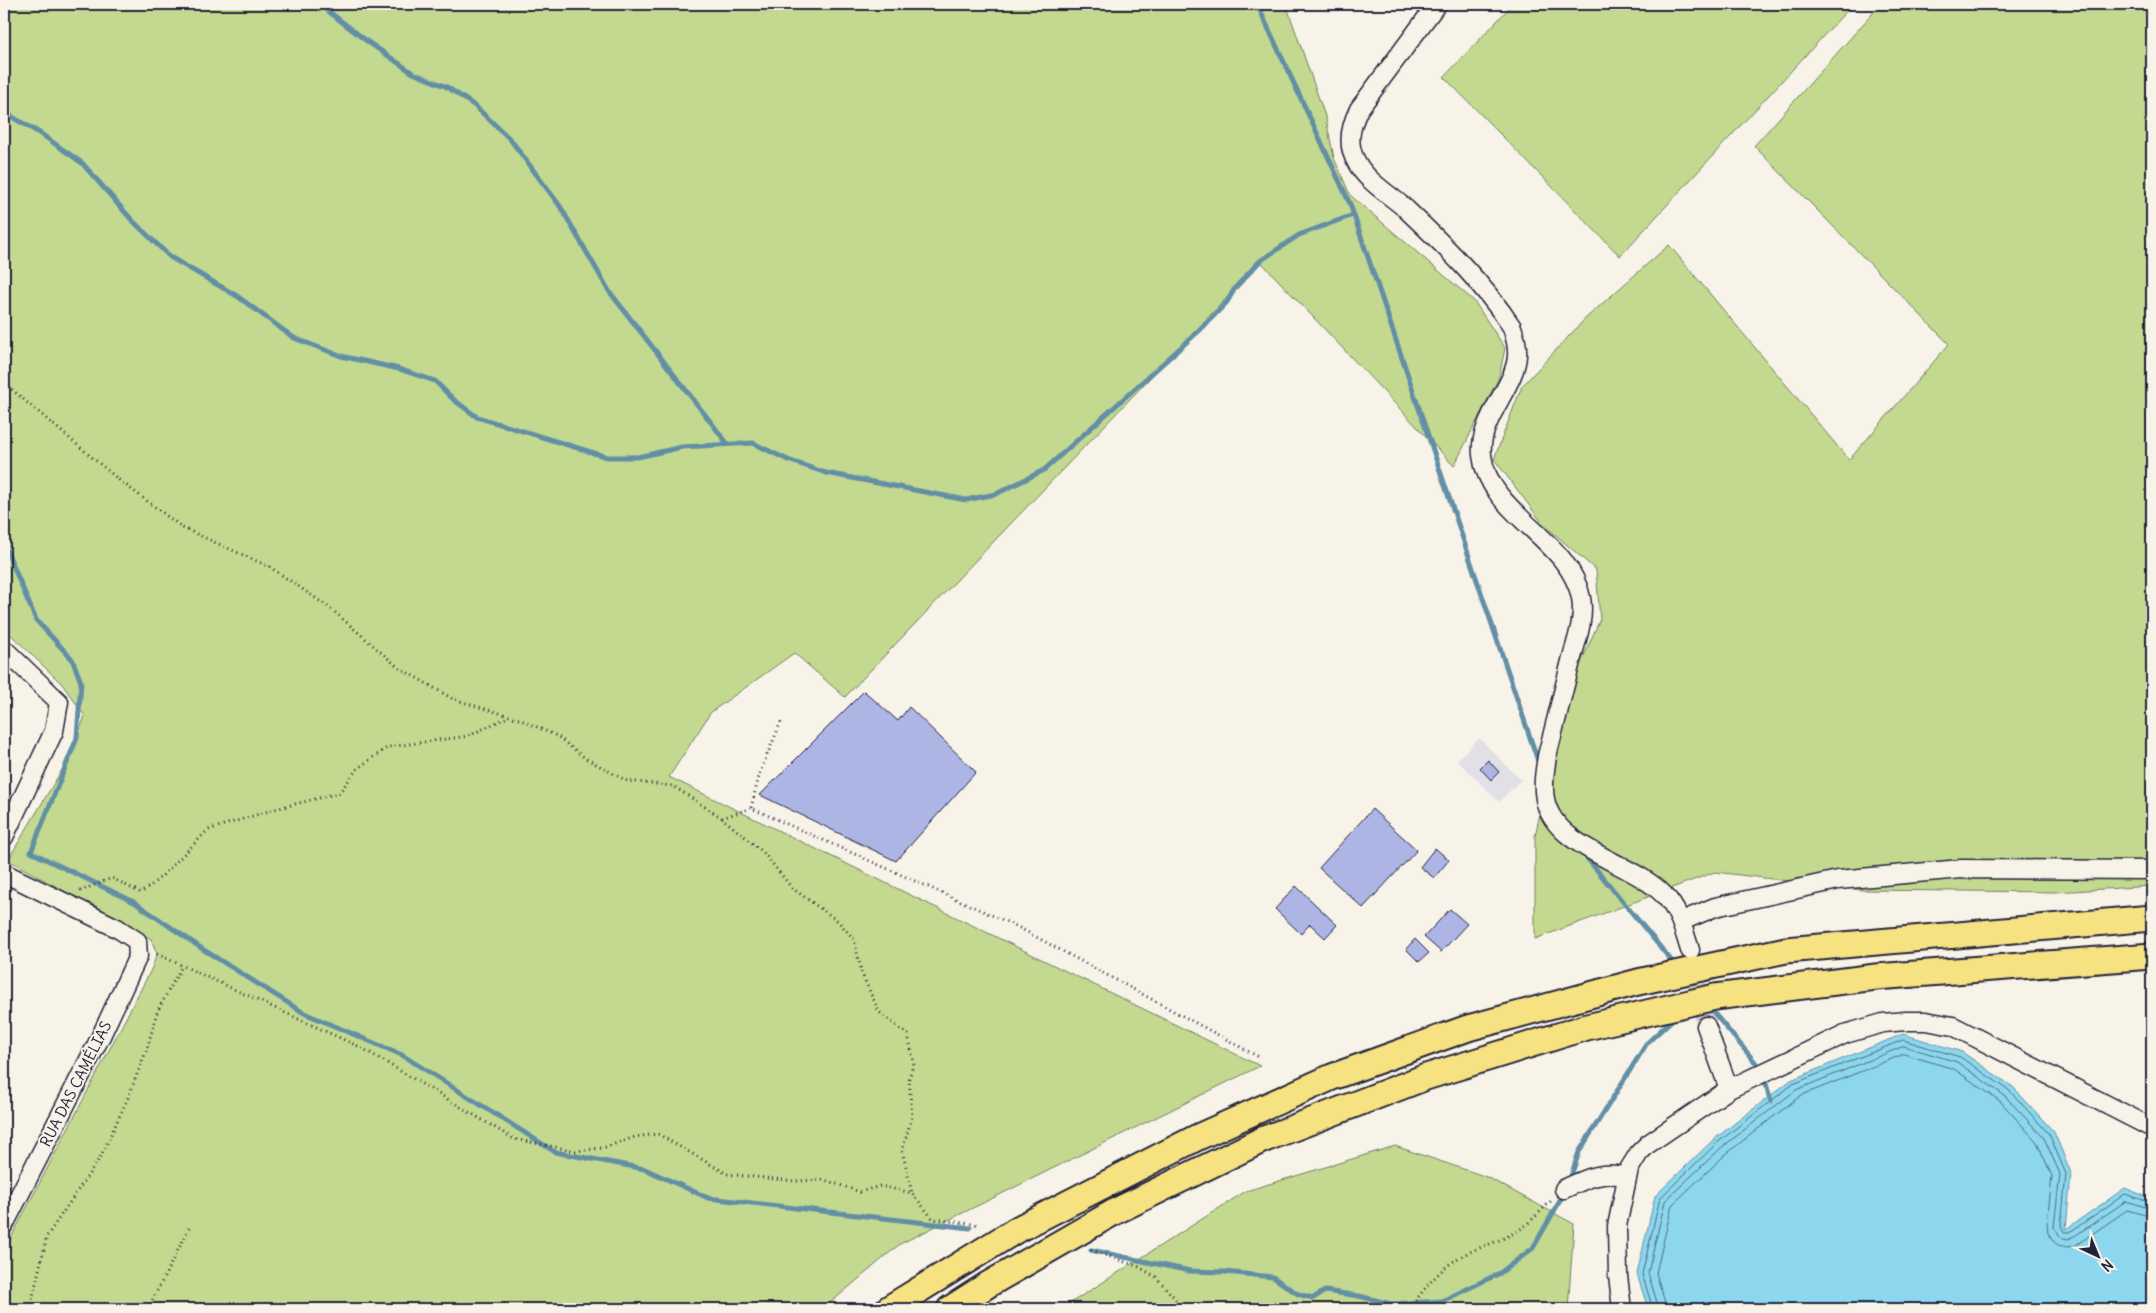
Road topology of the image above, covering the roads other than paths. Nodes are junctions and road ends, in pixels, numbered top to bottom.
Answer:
1 (1437, 4) edge
2 (4, 649) edge
3 (4, 837) edge
4 (2152, 870) edge
5 (4, 874) edge
6 (2152, 918) edge
7 (1682, 921) junction
8 (1690, 950) tunnel mouth
9 (2152, 956) edge
10 (1706, 1026) tunnel mouth
11 (1729, 1089) junction
12 (2152, 1128) edge
13 (1627, 1177) junction
14 (1564, 1189) road end
15 (12, 1192) edge
16 (4, 1225) edge
17 (888, 1309) edge
18 (950, 1309) edge
19 (1622, 1309) edge

1 - 7 street
2 - 3 street
4 - 7 street
5 - 15 street, RUA DAS CAMÉLIAS
6 - 17 highway
7 - 8 street
9 - 18 highway
10 - 11 street
11 - 12 street
11 - 13 street
13 - 14 street
13 - 19 street
15 - 16 street, RUA DAS CAMÉLIAS

